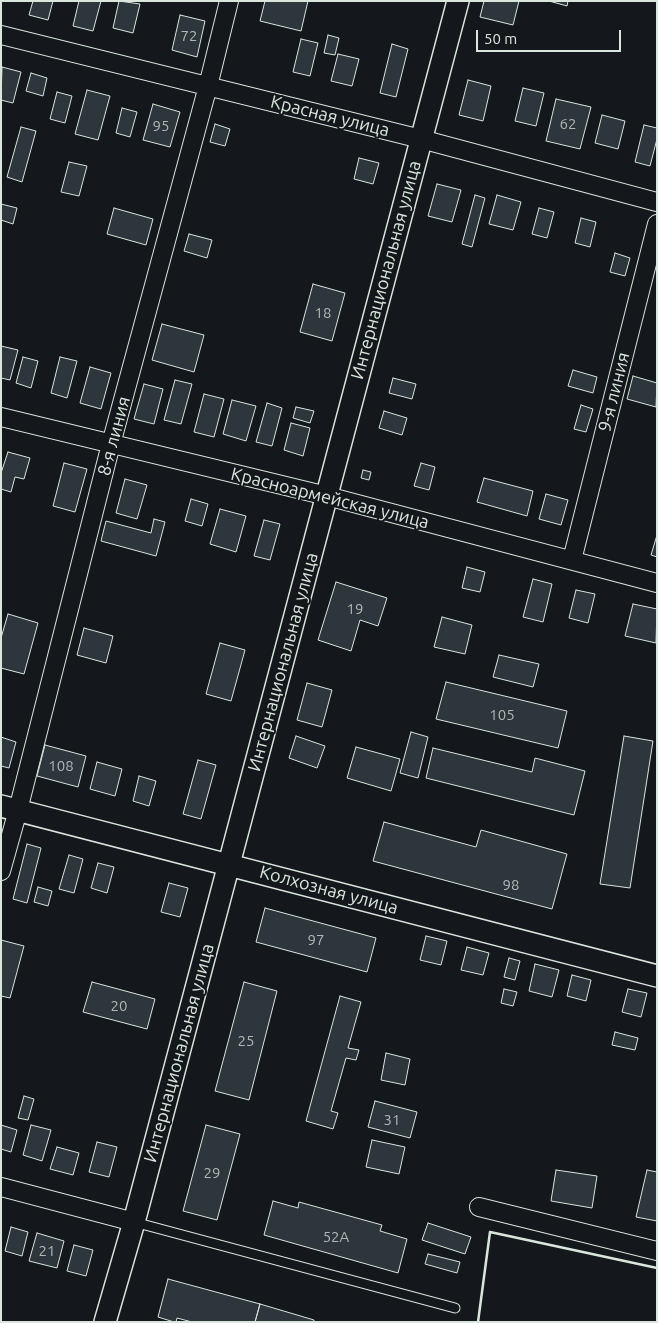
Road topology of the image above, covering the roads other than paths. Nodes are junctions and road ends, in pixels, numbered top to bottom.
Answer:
1 (229, 1) edge
2 (458, 1) edge
3 (1, 35) edge
4 (208, 86) junction
5 (421, 139) junction
6 (657, 202) edge
7 (657, 224) edge
8 (1, 417) edge
9 (112, 444) junction
10 (327, 496) junction
11 (572, 560) junction
12 (657, 583) edge
13 (10, 808) edge
14 (229, 864) junction
15 (1, 872) edge
16 (657, 976) edge
17 (1, 1187) edge
18 (479, 1207) dead end
19 (134, 1222) junction
20 (657, 1251) edge
21 (455, 1308) dead end
22 (105, 1322) edge

1 - 4 street, 8-я линия
2 - 5 street, Интернациональная улица
3 - 4 street, Красная улица
4 - 5 street, Красная улица
4 - 9 street, 8-я линия
5 - 6 street, Красная улица
5 - 10 street, Интернациональная улица
7 - 11 street, 9-я линия
8 - 9 street, Красноармейская улица
9 - 10 street, Красноармейская улица
9 - 13 street, 8-я линия
10 - 11 street, Красноармейская улица
10 - 14 street, Интернациональная улица
11 - 12 street, Красноармейская улица
13 - 14 street, Колхозная улица
13 - 15 street, 8-я линия
14 - 16 street, Колхозная улица
14 - 19 street, Интернациональная улица
17 - 19 street
18 - 20 street
19 - 21 lane
19 - 22 street, Интернациональная улица

